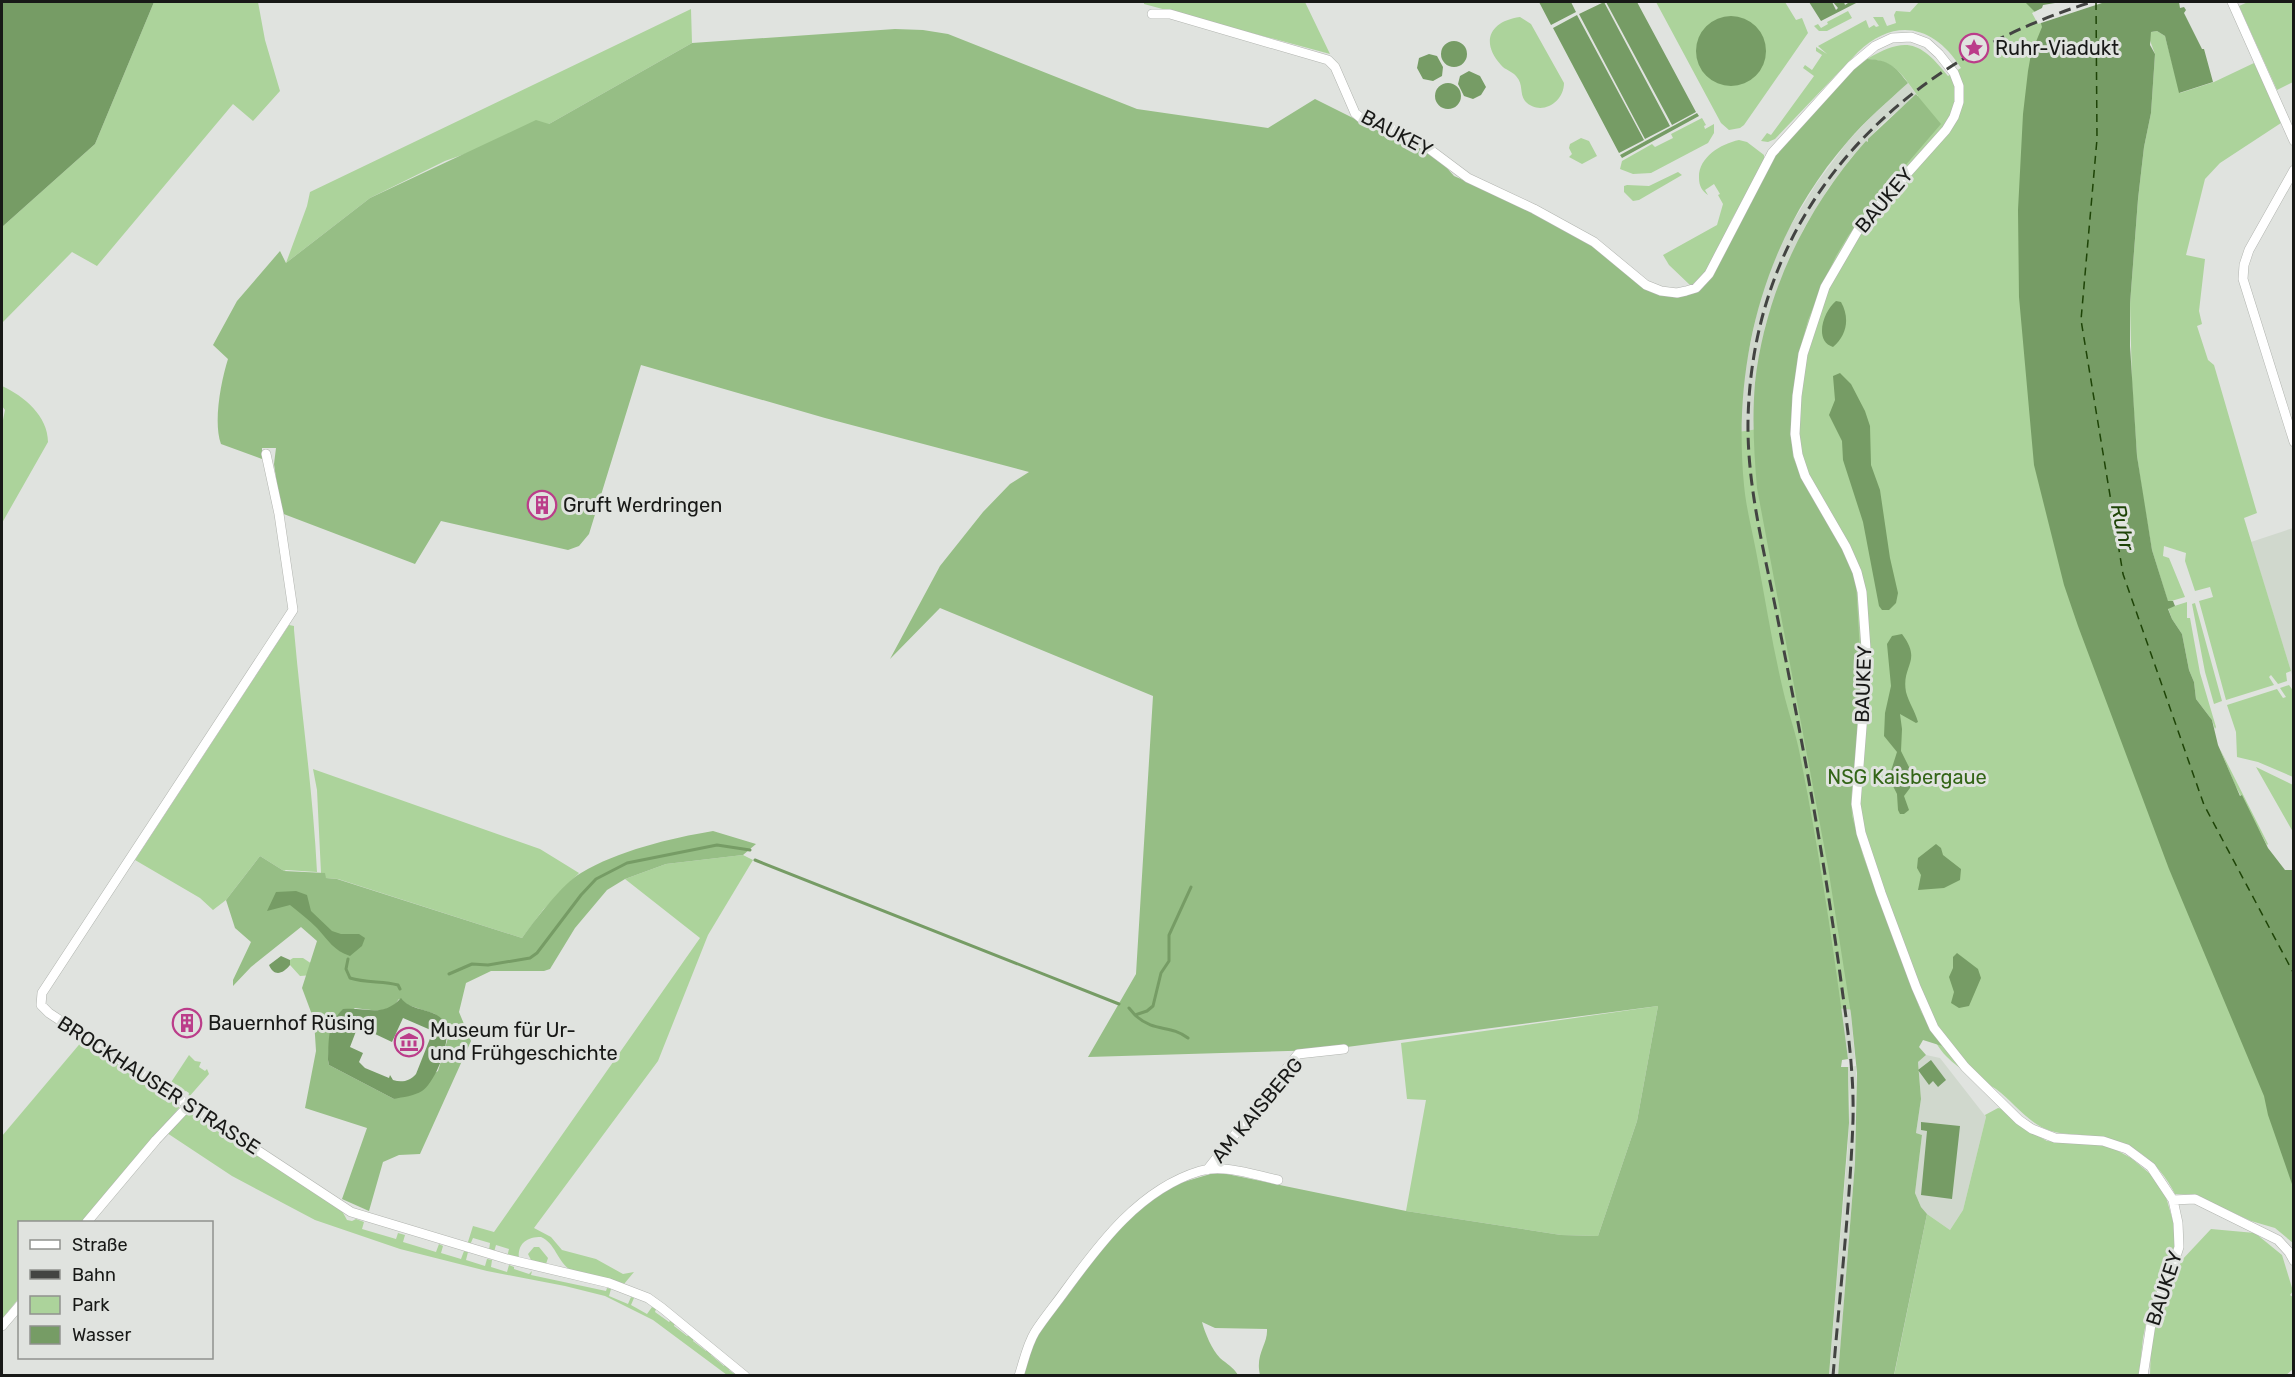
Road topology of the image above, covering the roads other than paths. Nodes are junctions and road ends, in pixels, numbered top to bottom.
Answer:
1 (2232, 2) edge
2 (1152, 14) dead end
3 (2294, 141) edge
4 (2294, 171) edge
5 (2294, 442) edge
6 (266, 454) dead end
7 (1344, 1049) dead end
8 (189, 1105) junction
9 (1207, 1170) junction
10 (1278, 1180) dead end
11 (2173, 1200) junction
12 (88, 1221) edge
13 (2294, 1261) edge
14 (18, 1307) edge
15 (2, 1326) edge
16 (745, 1376) edge
17 (1019, 1376) edge
18 (2143, 1376) edge

1 - 3 street
2 - 11 street, BAUKEY
4 - 5 street
6 - 8 street, BROCKHAUSER STRASSE
7 - 9 street, AM KAISBERG
8 - 12 street
8 - 16 street, BROCKHAUSER STRASSE
9 - 10 street
9 - 17 street
11 - 13 street
11 - 18 street, BAUKEY
14 - 15 street

